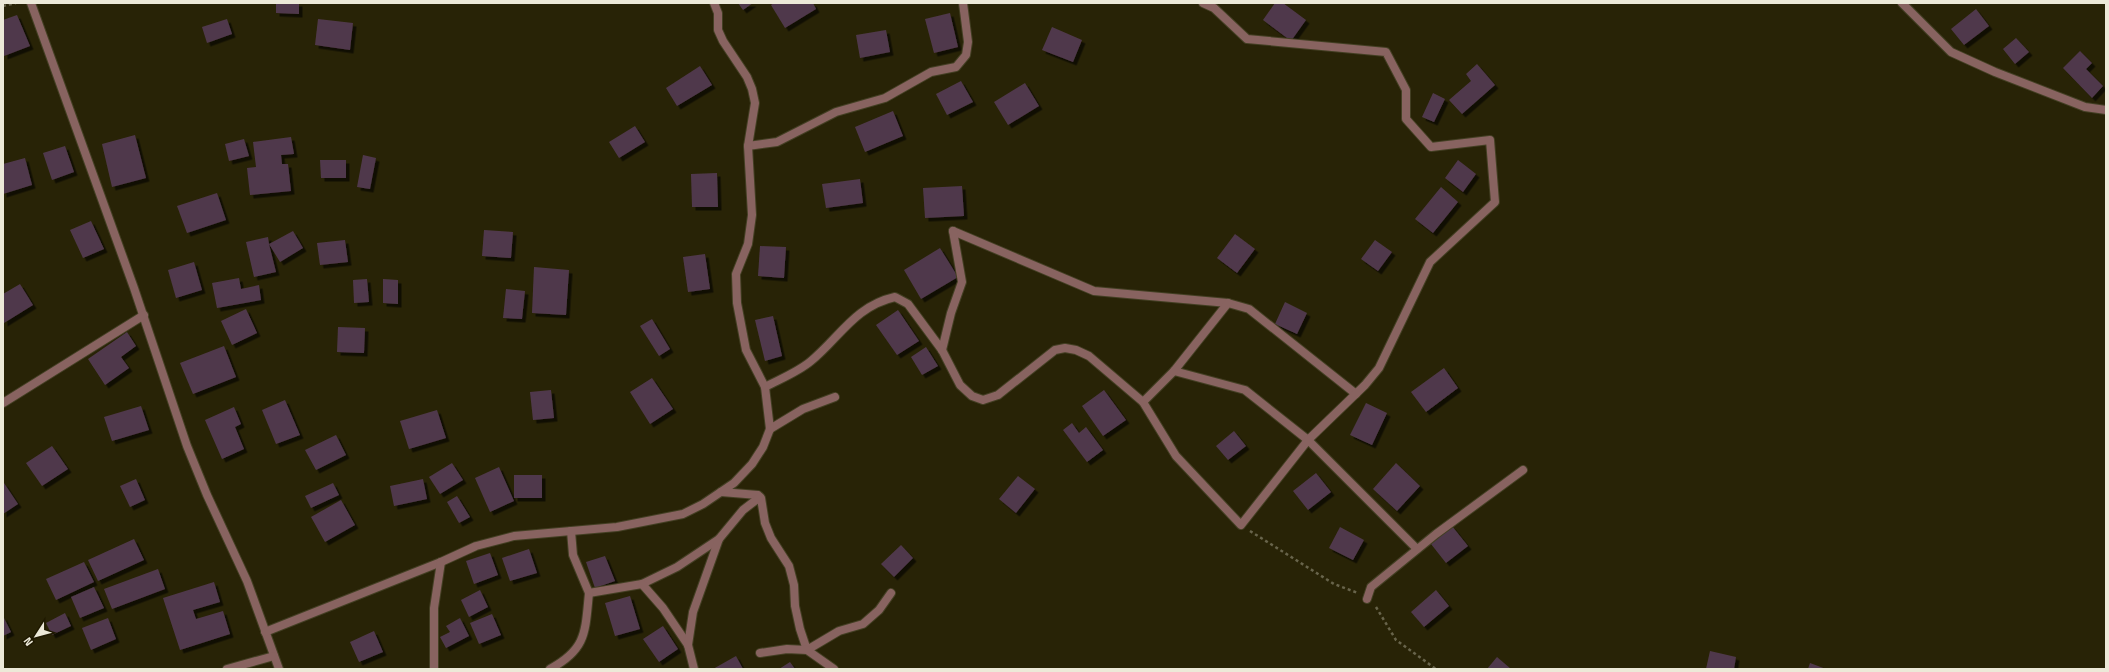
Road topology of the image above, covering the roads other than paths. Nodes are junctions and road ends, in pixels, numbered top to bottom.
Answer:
1 (31, 3) edge
2 (714, 3) edge
3 (963, 3) edge
4 (1203, 3) edge
5 (1902, 3) edge
6 (2106, 110) edge
7 (748, 146) junction
8 (1228, 303) junction
9 (144, 315) junction
10 (942, 350) junction
11 (1174, 371) junction
12 (765, 387) junction
13 (1356, 394) junction
14 (835, 397) dead end
15 (1143, 402) junction
16 (3, 403) edge
17 (770, 429) junction
18 (1308, 440) junction
19 (1523, 470) dead end
20 (721, 492) junction
21 (760, 497) junction
22 (571, 531) junction
23 (719, 539) junction
24 (1417, 549) junction
25 (441, 562) junction
26 (642, 584) junction
27 (589, 593) junction
28 (891, 593) dead end
29 (1367, 599) road end
30 (265, 632) junction
31 (688, 645) junction
32 (807, 650) junction
33 (760, 653) dead end
34 (274, 656) junction
35 (227, 669) edge
36 (279, 669) edge
37 (434, 669) edge
38 (550, 669) edge
39 (694, 669) edge
40 (834, 669) edge

1 - 9 street
2 - 7 street
3 - 7 street
4 - 13 street
5 - 6 street
7 - 12 street
8 - 10 street
8 - 11 street
8 - 13 street
9 - 16 street
9 - 30 street
10 - 12 street
10 - 15 street
11 - 15 street
11 - 18 street
12 - 17 street
13 - 18 street
14 - 17 street
15 - 18 street
17 - 20 street
18 - 24 street
19 - 24 street
20 - 21 street
20 - 22 street
21 - 23 street
21 - 32 street
22 - 25 street
22 - 27 street
23 - 26 street
23 - 31 street
24 - 29 street
25 - 30 street
25 - 37 street
26 - 27 street
26 - 31 street
27 - 38 street
28 - 32 street
30 - 34 street
31 - 39 street
32 - 33 street
32 - 40 street
34 - 35 street
34 - 36 street

